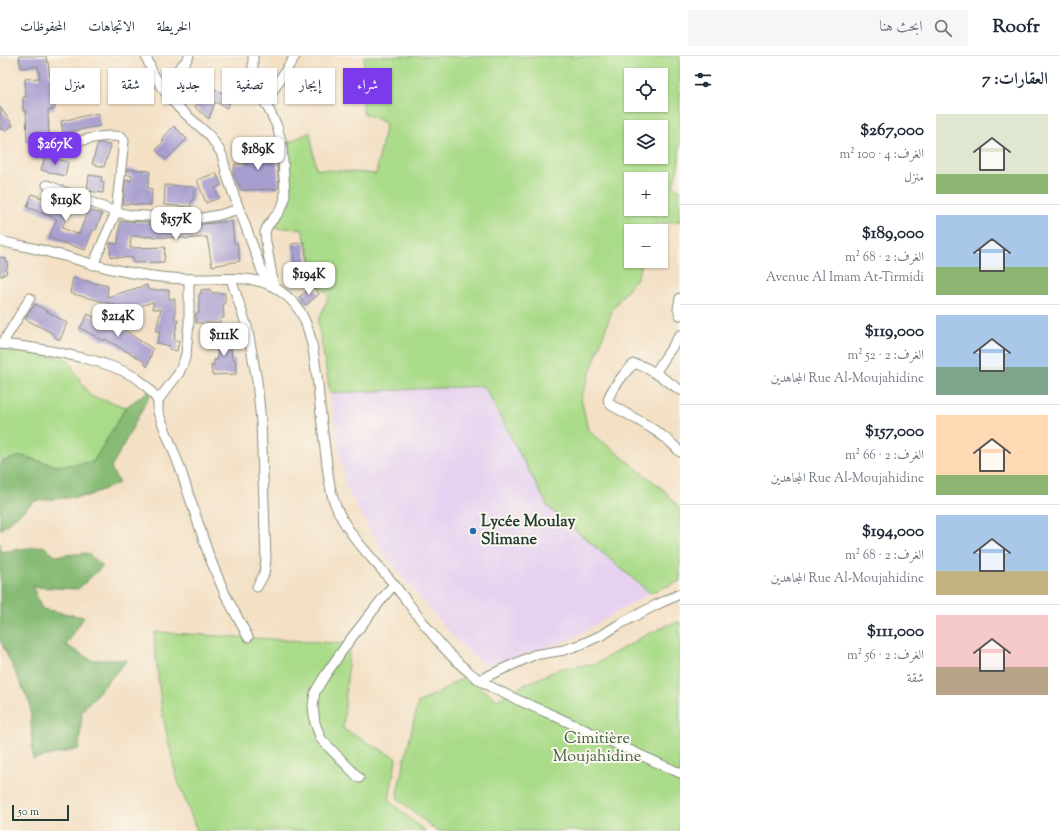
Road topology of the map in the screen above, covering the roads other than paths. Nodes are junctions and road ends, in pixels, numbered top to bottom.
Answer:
1 (146, 56) edge
2 (189, 56) edge
3 (248, 56) edge
4 (253, 56) edge
5 (296, 56) edge
6 (253, 68) edge
7 (277, 84) edge
8 (161, 87) junction
9 (266, 104) edge
10 (79, 140) dead end
11 (47, 186) dead end
12 (239, 209) junction
13 (116, 212) junction
14 (0, 241) edge
15 (93, 265) junction
16 (189, 279) junction
17 (231, 279) junction
18 (270, 285) junction
19 (30, 298) dead end
20 (680, 298) edge
21 (680, 315) edge
22 (680, 335) edge
23 (1, 344) edge
24 (655, 373) junction
25 (680, 390) edge
26 (158, 402) junction
27 (680, 452) edge
28 (394, 584) junction
29 (257, 587) dead end
30 (680, 594) edge
31 (248, 637) dead end
32 (479, 680) junction
33 (680, 773) edge
34 (359, 778) dead end

1 - 8 street
2 - 8 street
3 - 4 street
4 - 6 street
5 - 7 street
8 - 12 street
9 - 18 street
10 - 13 street
11 - 13 street
12 - 13 street
12 - 18 street
13 - 15 street
14 - 15 street
15 - 16 street
16 - 17 street
16 - 26 street
17 - 18 street
17 - 29 street
18 - 28 street
19 - 23 street
20 - 21 street
22 - 24 street
23 - 26 street
24 - 25 street
24 - 27 street
26 - 31 street
28 - 32 street
28 - 34 street
30 - 32 street
32 - 33 street

